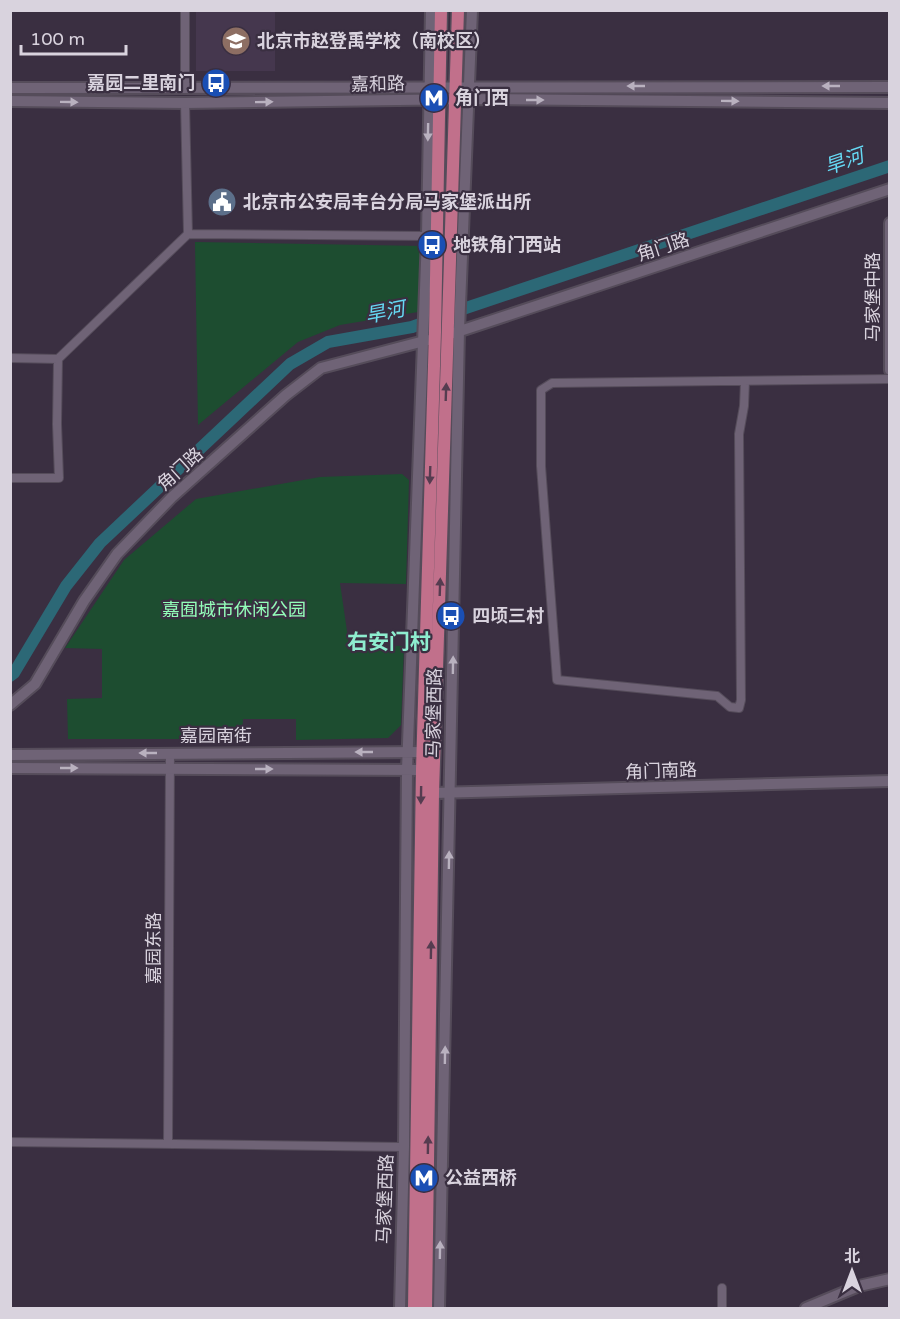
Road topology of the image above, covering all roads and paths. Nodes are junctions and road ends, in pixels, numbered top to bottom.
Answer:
1 (185, 10) edge
2 (431, 10) edge
3 (441, 10) edge
4 (458, 10) edge
5 (472, 10) edge
6 (434, 87) junction
7 (470, 87) junction
8 (890, 87) edge
9 (10, 88) edge
10 (185, 89) junction
11 (456, 93) junction
12 (470, 99) junction
13 (434, 100) junction
14 (10, 101) edge
15 (184, 103) junction
16 (890, 103) edge
17 (890, 189) edge
18 (890, 223) edge
19 (188, 234) junction
20 (427, 236) junction
21 (442, 300) junction
22 (441, 333) junction
23 (10, 358) edge
24 (58, 359) junction
25 (890, 370) edge
26 (890, 379) edge
27 (745, 381) junction
28 (10, 478) edge
29 (10, 705) edge
30 (408, 752) junction
31 (422, 752) junction
32 (170, 753) junction
33 (10, 754) edge
34 (10, 768) edge
35 (169, 768) junction
36 (407, 770) junction
37 (422, 770) junction
38 (890, 782) edge
39 (433, 794) junction
40 (451, 794) junction
41 (10, 1142) edge
42 (168, 1144) junction
43 (404, 1147) junction
44 (890, 1279) edge
45 (722, 1288) dead end
46 (400, 1308) edge
47 (414, 1308) edge
48 (426, 1308) edge
49 (439, 1308) edge
50 (722, 1308) edge
51 (806, 1308) edge

1 - 10 street
2 - 6 street, 马家堡西路
3 - 6 main road, 马家堡西路
4 - 11 main road, 马家堡西路
5 - 7 street, 马家堡西路
6 - 10 street, 嘉和路
6 - 11 street, 嘉和路
6 - 13 main road, 马家堡西路
8 -> 7 street, 嘉和路
7 - 11 street, 嘉和路
7 - 12 street, 马家堡西路
9 - 10 street, 嘉和路
11 - 12 street, 嘉和路
11 - 13 street, 嘉和路
11 - 21 main road, 马家堡西路
12 -> 16 street, 嘉和路
12 - 21 street, 马家堡西路
15 -> 13 street, 嘉和路
13 -> 20 street, 马家堡西路
13 - 21 main road, 马家堡西路
14 -> 15 street, 嘉和路
15 - 19 street
17 - 22 street, 角门路
18 - 25 street, 马家堡中路
19 - 20 street
19 - 24 street
20 - 21 street, 马家堡西路
21 - 22 main road, 马家堡西路
21 - 22 street, 马家堡西路
22 - 29 street, 角门路
22 - 30 street, 马家堡西路
22 -> 31 main road, 马家堡西路
39 -> 22 main road, 马家堡西路
40 -> 22 street, 马家堡西路
23 - 24 street
24 - 28 street
26 - 27 street
27 - 27 street
30 - 31 street, 嘉园南街
30 -> 32 street, 嘉园南街
30 - 36 street, 马家堡西路
31 - 37 main road, 马家堡西路
32 -> 33 street, 嘉园南街
32 - 35 street, 嘉园东路
34 -> 35 street, 嘉园南街
35 -> 36 street, 嘉园南街
35 - 42 street, 嘉园东路
36 - 37 street, 嘉园南街
36 - 43 street, 马家堡西路
37 -> 47 main road, 马家堡西路
38 - 40 street, 角门南路
39 - 40 street, 角门南路
48 -> 39 main road, 马家堡西路
49 -> 40 street, 马家堡西路
41 - 42 street
42 - 43 street
43 - 46 street, 马家堡西路
44 - 51 street
45 - 50 street

